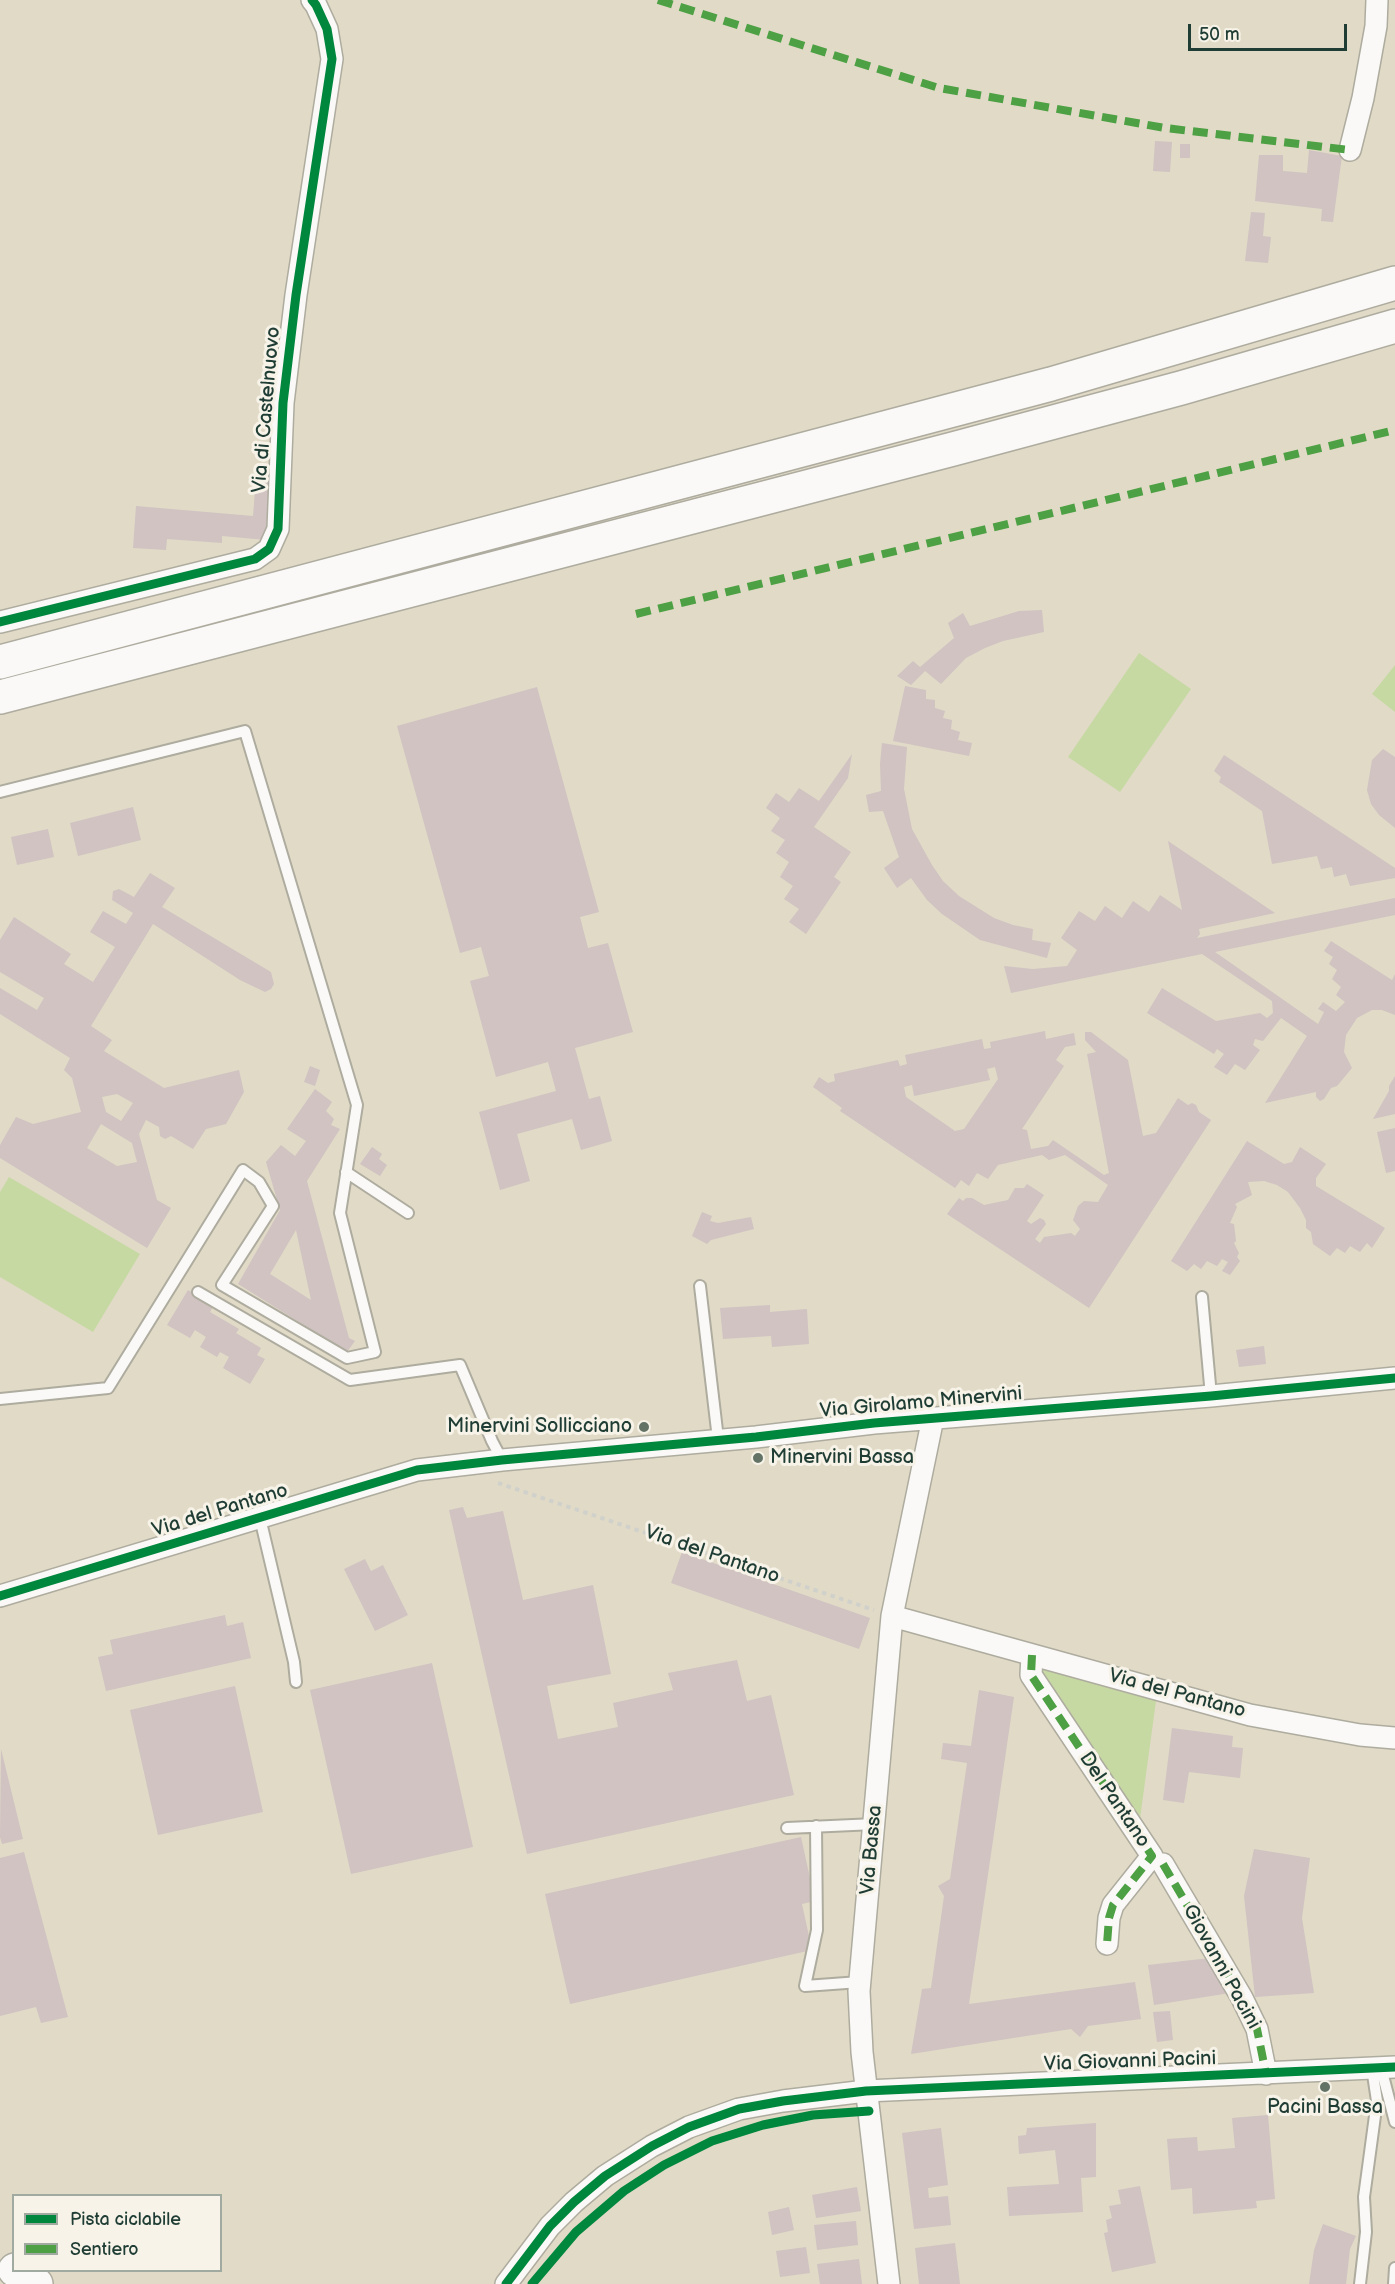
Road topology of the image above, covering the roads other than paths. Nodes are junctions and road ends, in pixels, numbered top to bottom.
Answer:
1 (312, 0) edge
2 (1377, 0) edge
3 (1350, 150) dead end
4 (1395, 283) edge
5 (1395, 326) edge
6 (0, 622) edge
7 (0, 662) edge
8 (0, 699) edge
9 (0, 792) edge
10 (346, 1172) junction
11 (408, 1213) dead end
12 (700, 1286) dead end
13 (198, 1292) dead end
14 (1202, 1297) dead end
15 (1395, 1378) edge
16 (1211, 1396) junction
17 (0, 1399) edge
18 (933, 1418) junction
19 (718, 1439) junction
20 (502, 1460) junction
21 (452, 1467) joint
22 (260, 1518) junction
23 (0, 1596) edge
24 (892, 1616) junction
25 (1032, 1655) junction
26 (296, 1682) dead end
27 (1395, 1738) edge
28 (875, 1824) junction
29 (816, 1826) junction
30 (787, 1828) dead end
31 (1163, 1864) dead end
32 (1107, 1944) dead end
33 (860, 1982) junction
34 (1383, 2068) edge
35 (1266, 2074) junction
36 (866, 2091) junction
37 (1395, 2122) edge
38 (1395, 2268) edge
39 (17, 2272) edge
40 (36, 2284) edge
41 (506, 2284) edge
42 (889, 2284) edge
43 (1360, 2284) edge
44 (1394, 2284) edge

1 - 6 street, Via di Castelnuovo
2 - 3 street
4 - 7 highway
5 - 8 highway
9 - 10 lane
10 - 11 lane
10 - 17 lane
12 - 19 lane
13 - 20 lane
14 - 16 lane
15 - 16 street, Via Girolamo Minervini
16 - 18 street, Via Girolamo Minervini
18 - 19 street, Via Girolamo Minervini
18 - 24 street, Via Bassa
19 - 20 street, Via Girolamo Minervini
20 - 21 street, Via Girolamo Minervini
21 - 22 street, Via del Pantano
22 - 23 street, Via del Pantano
22 - 26 lane
24 - 25 street, Via del Pantano
24 - 28 street, Via Bassa
25 - 27 street, Via del Pantano
25 - 32 street, Del Pantano
28 - 29 lane
28 - 33 street, Via Bassa
29 - 30 lane
29 - 33 lane
31 - 35 street, Giovanni Pacini
33 - 36 street, Via Bassa
34 - 35 street, Via Giovanni Pacini
34 - 37 lane
34 - 43 lane
35 - 36 street, Via Giovanni Pacini
36 - 41 street, Via Giovanni Pacini
36 - 42 street, Via Bassa
38 - 44 lane
39 - 40 highway

